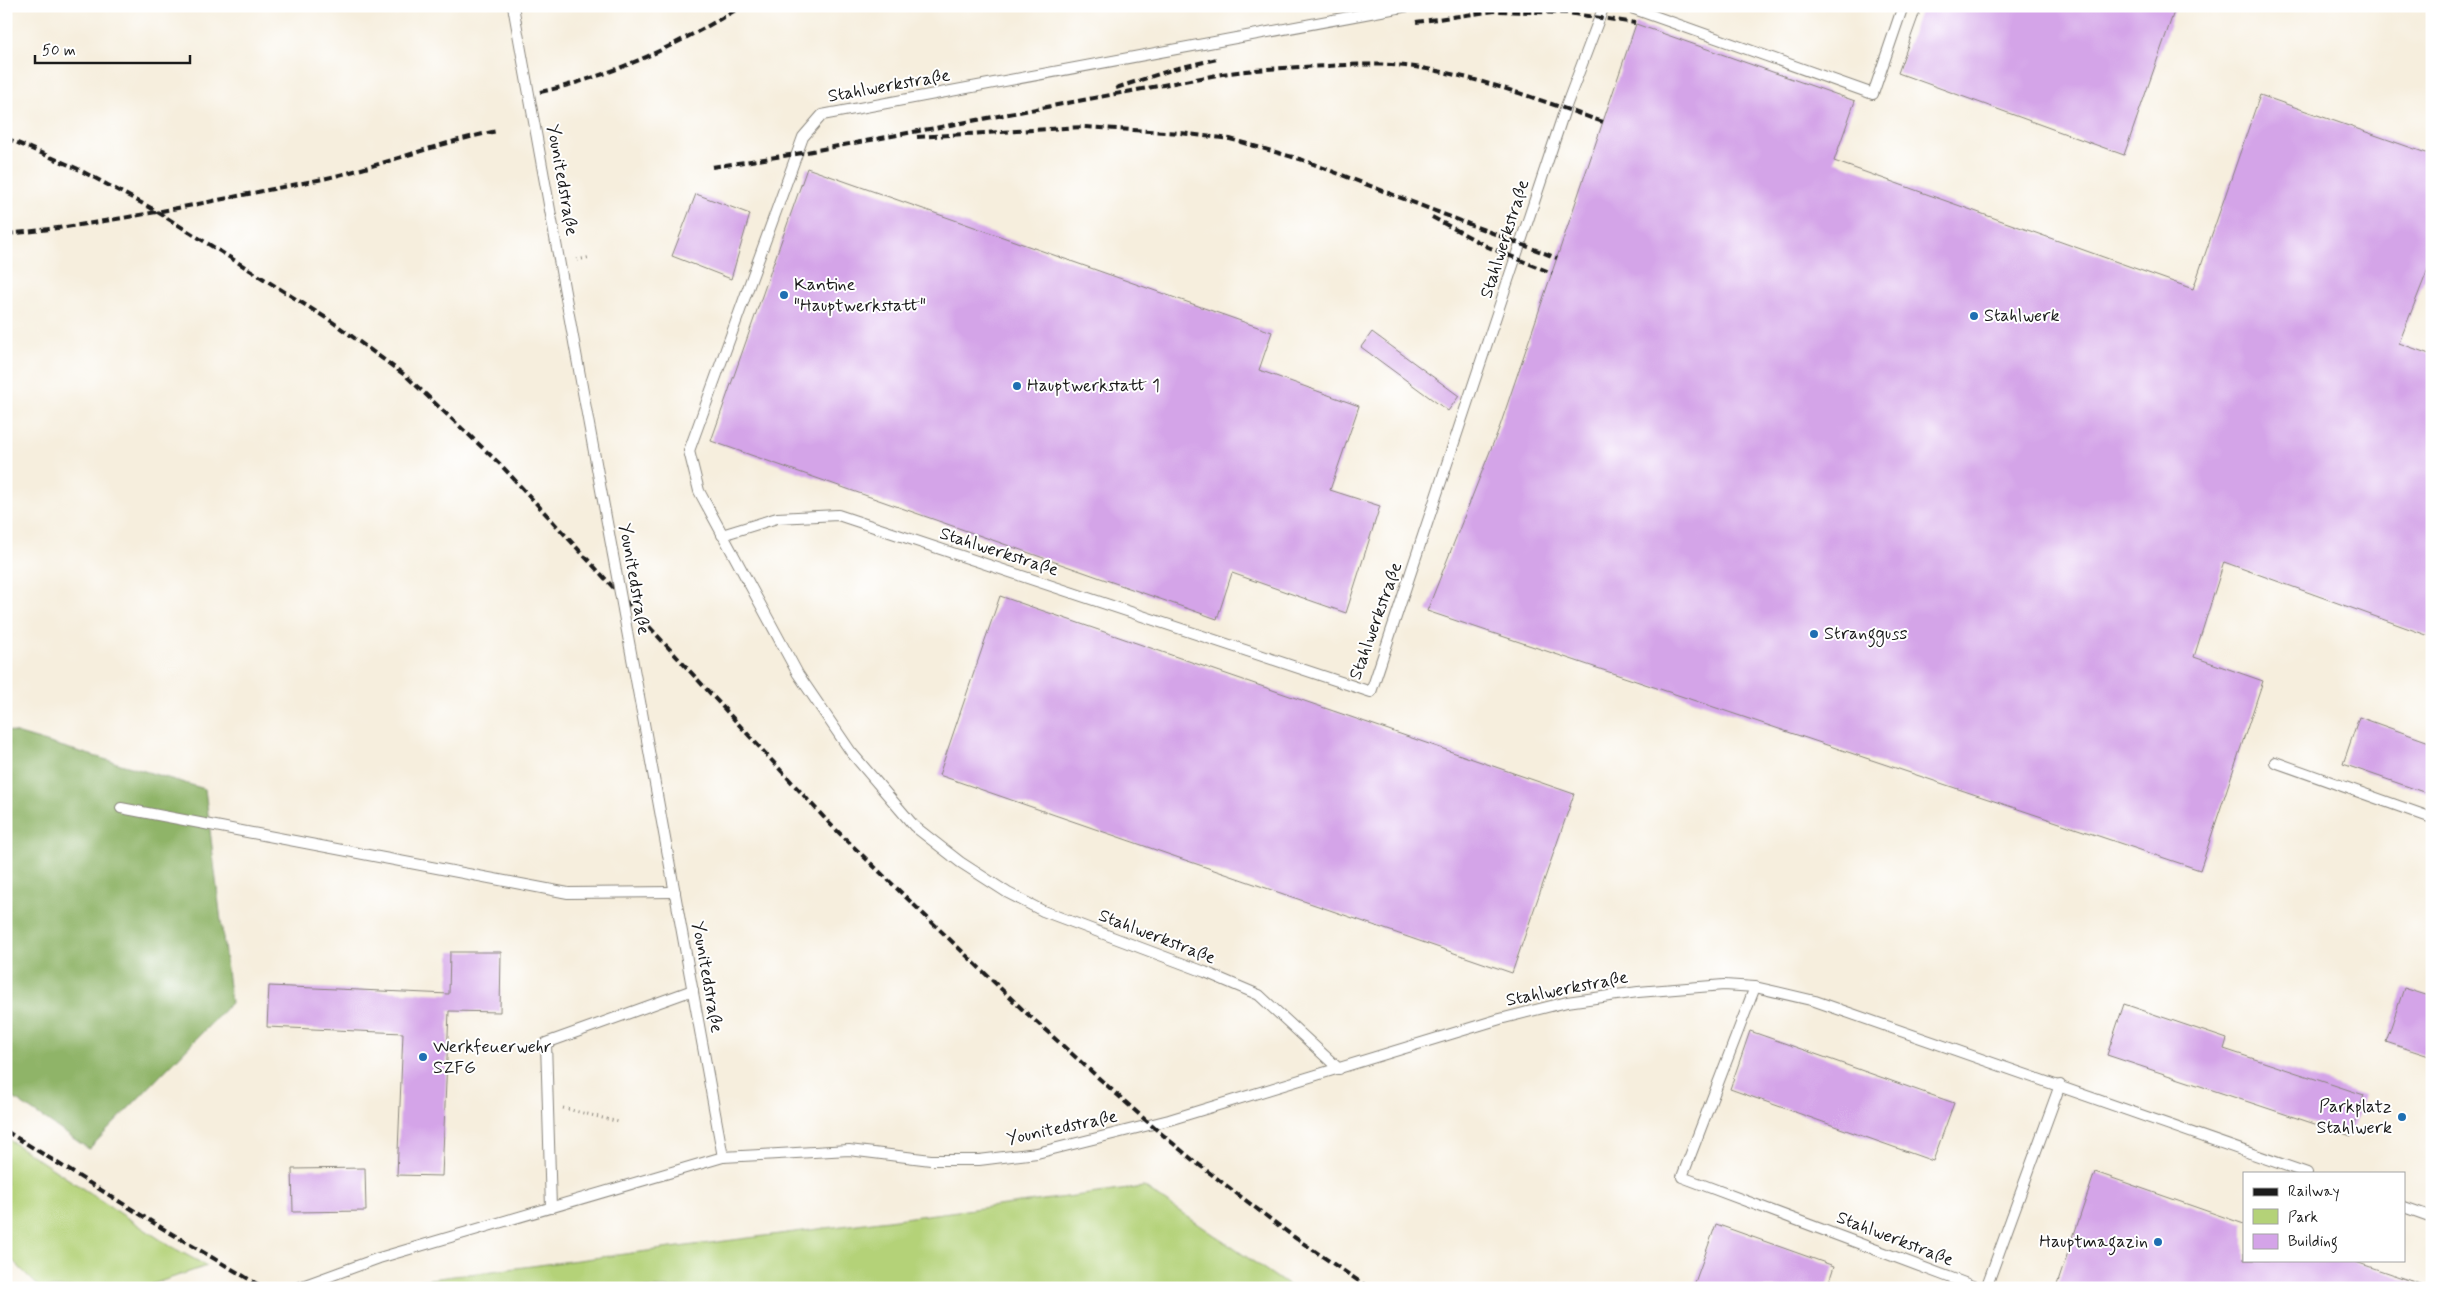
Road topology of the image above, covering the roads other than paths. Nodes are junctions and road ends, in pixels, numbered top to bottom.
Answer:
1 (513, 6) edge
2 (1408, 6) edge
3 (1604, 6) edge
4 (1626, 6) edge
5 (1903, 6) edge
6 (722, 535) junction
7 (2275, 762) dead end
8 (121, 808) dead end
9 (2432, 818) edge
10 (675, 892) junction
11 (1755, 987) junction
12 (693, 990) junction
13 (1339, 1069) junction
14 (2060, 1085) junction
15 (723, 1157) junction
16 (2304, 1172) edge
17 (551, 1208) junction
18 (2406, 1208) edge
19 (2432, 1217) edge
20 (297, 1288) edge
21 (1978, 1288) edge
22 (1986, 1288) edge

1 - 10 lane, Younitedstraße, bridge
2 - 6 lane, Stahlwerkstraße
3 - 6 lane, Stahlwerkstraße
4 - 5 lane
6 - 13 lane, Stahlwerkstraße
7 - 9 lane
8 - 10 lane
10 - 12 lane, Younitedstraße
11 - 13 lane, Stahlwerkstraße
11 - 14 lane, Stahlwerkstraße
11 - 21 lane, Stahlwerkstraße
12 - 15 lane, Younitedstraße
12 - 17 lane
13 - 15 lane, Younitedstraße
14 - 16 lane, Stahlwerkstraße
14 - 22 lane
15 - 17 lane, Younitedstraße
17 - 20 lane, Younitedstraße
18 - 19 lane

